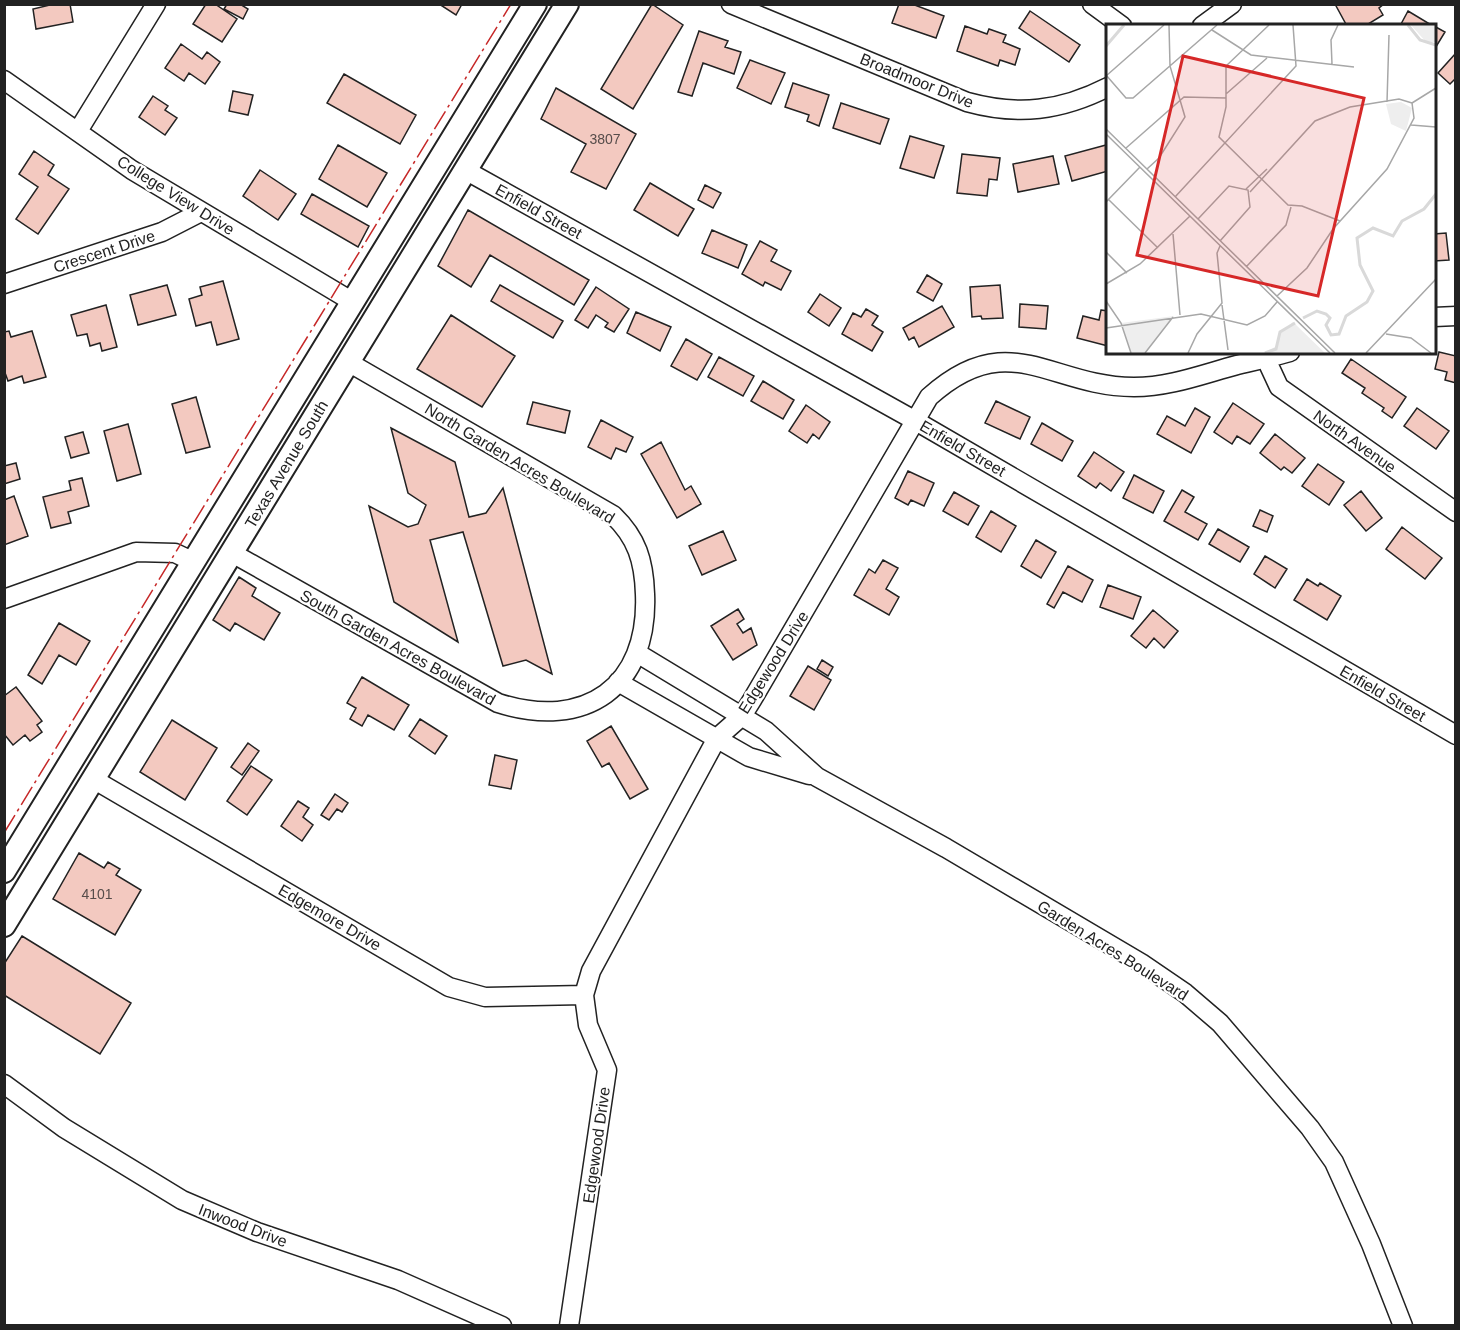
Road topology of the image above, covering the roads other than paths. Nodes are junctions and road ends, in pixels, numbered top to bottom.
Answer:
1 (156, 4) edge
2 (535, 4) edge
3 (567, 4) edge
4 (731, 4) edge
5 (1092, 4) edge
6 (1232, 4) edge
7 (1119, 24) edge
8 (1205, 24) edge
9 (4, 80) edge
10 (1106, 88) edge
11 (78, 131) junction
12 (465, 170) junction
13 (201, 212) junction
14 (4, 284) edge
15 (353, 302) junction
16 (1455, 316) edge
17 (1436, 317) edge
18 (1283, 354) edge
19 (1237, 359) edge
20 (1266, 359) junction
21 (348, 362) junction
22 (296, 395) junction
23 (914, 420) junction
24 (1455, 512) edge
25 (232, 553) junction
26 (194, 562) junction
27 (4, 599) edge
28 (645, 621) junction
29 (629, 668) junction
30 (669, 672) junction
31 (742, 716) junction
32 (1455, 735) edge
33 (717, 738) junction
34 (817, 777) junction
35 (93, 779) junction
36 (9, 863) edge
37 (4, 898) edge
38 (4, 925) edge
39 (584, 995) junction
40 (4, 1084) edge
41 (502, 1326) edge
42 (569, 1326) edge
43 (1403, 1326) edge

1 - 11 street
2 - 15 main road, Texas Avenue South
3 - 12 main road, Texas Avenue South
4 - 10 street, Broadmoor Drive
5 - 7 street
6 - 8 street
9 - 11 street, College View Drive
11 - 13 street, College View Drive
12 - 21 main road, Texas Avenue South
12 - 23 street, Enfield Street
13 - 14 street, Crescent Drive
13 - 15 street, College View Drive
15 - 22 main road, Texas Avenue South
16 - 17 street
18 - 20 street, Edgewood Drive
19 - 20 street, Edgewood Drive
19 - 23 street, Edgewood Drive
20 - 24 street, North Avenue
21 - 25 main road, Texas Avenue South
21 - 28 street, North Garden Acres Boulevard
22 - 25 main road
22 - 26 main road, Texas Avenue South
23 - 31 street, Edgewood Drive
23 - 32 street, Enfield Street
25 - 29 street, South Garden Acres Boulevard
25 - 35 main road, Texas Avenue South
26 - 27 street
26 - 36 main road, Texas Avenue South
28 - 29 street, North Garden Acres Boulevard
28 - 30 street
29 - 30 street, Garden Acres Boulevard
29 - 33 street, Garden Acres Boulevard
30 - 31 street, Garden Acres Boulevard
31 - 33 street, Edgewood Drive
31 - 34 street, Garden Acres Boulevard
33 - 34 street, Garden Acres Boulevard
33 - 39 street, Edgewood Drive
34 - 43 street, Garden Acres Boulevard
35 - 38 main road, Texas Avenue South
35 - 39 street, Edgemore Drive
36 - 37 main road, Texas Avenue South
39 - 42 street, Edgewood Drive
40 - 41 street, Inwood Drive

